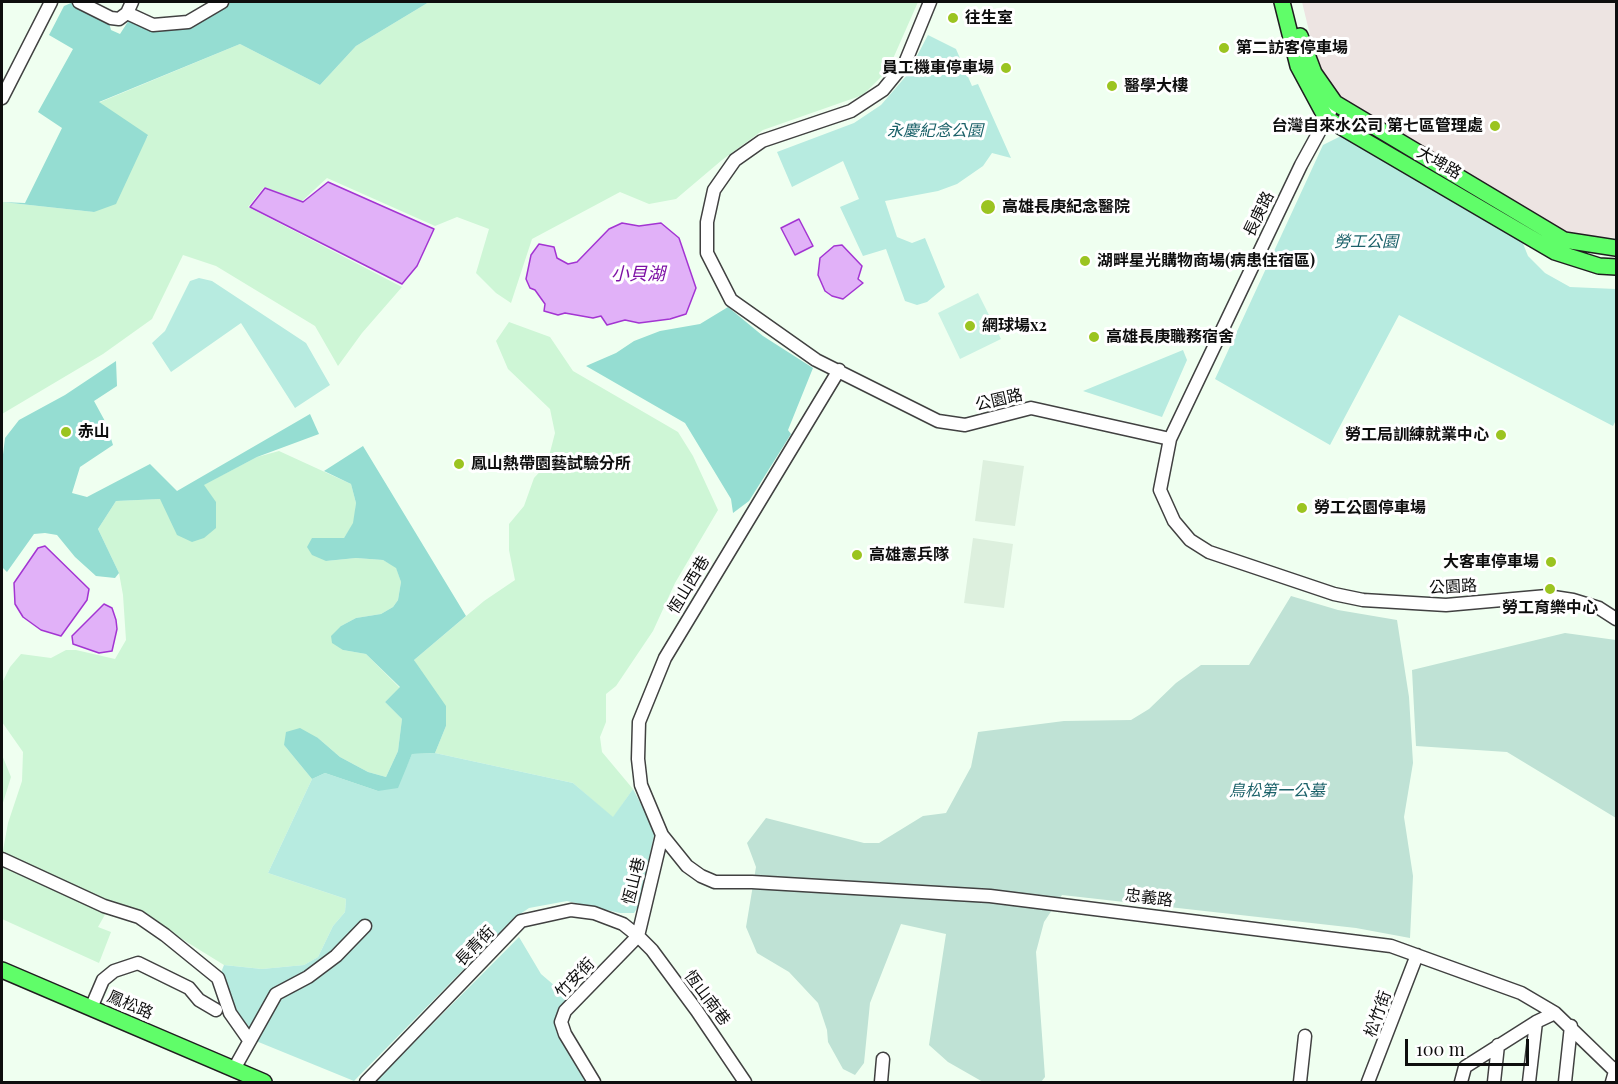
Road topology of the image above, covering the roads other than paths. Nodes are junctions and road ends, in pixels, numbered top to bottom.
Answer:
1 (51, 2) edge
2 (79, 2) edge
3 (222, 2) edge
4 (930, 2) edge
5 (1282, 2) edge
6 (1292, 2) edge
7 (130, 7) edge
8 (2, 99) edge
9 (1335, 103) junction
10 (1326, 118) junction
11 (1617, 248) edge
12 (1617, 267) edge
13 (839, 370) junction
14 (1170, 439) junction
15 (1617, 619) edge
16 (662, 835) junction
17 (2, 859) edge
18 (365, 926) dead end
19 (638, 936) junction
20 (1417, 955) junction
21 (2, 970) edge
22 (91, 1008) junction
23 (216, 1010) dead end
24 (1555, 1013) junction
25 (1536, 1022) junction
26 (1571, 1026) junction
27 (1305, 1036) dead end
28 (249, 1040) junction
29 (1498, 1045) junction
30 (883, 1059) dead end
31 (1614, 1074) edge
32 (240, 1075) edge
33 (1370, 1082) edge
34 (264, 1083) edge
35 (366, 1083) edge
36 (594, 1083) edge
37 (746, 1083) edge
38 (881, 1083) edge
39 (1300, 1083) edge
40 (1461, 1083) edge
41 (1494, 1083) edge
42 (1529, 1083) edge
43 (1565, 1083) edge

1 - 8 street
2 - 7 street
3 - 7 street
4 - 13 street, 公園路
5 - 10 main road
6 - 9 main road, 大埤路
9 - 10 street, 長庚路
9 - 11 main road, 大埤路
10 - 12 main road, 大埤路
10 - 14 street, 長庚路
13 - 14 street, 公園路
13 - 16 street, 恆山西巷
14 - 15 street, 公園路
16 - 19 street, 恆山巷
16 - 20 street, 忠義路
17 - 28 street
18 - 28 street
19 - 35 street, 長青街
19 - 36 street, 竹安街
19 - 37 street, 恆山南巷
20 - 24 street, 忠義路
20 - 33 street, 松竹街
21 - 22 main road, 鳳松路
22 - 23 street
22 - 32 main road, 鳳松路
24 - 25 street
24 - 26 street, 忠義路
25 - 29 street
25 - 42 street
26 - 31 street, 忠義路
26 - 43 street
27 - 39 street
28 - 32 street
29 - 40 street
29 - 41 street
30 - 38 street
32 - 34 main road, 鳳松路

